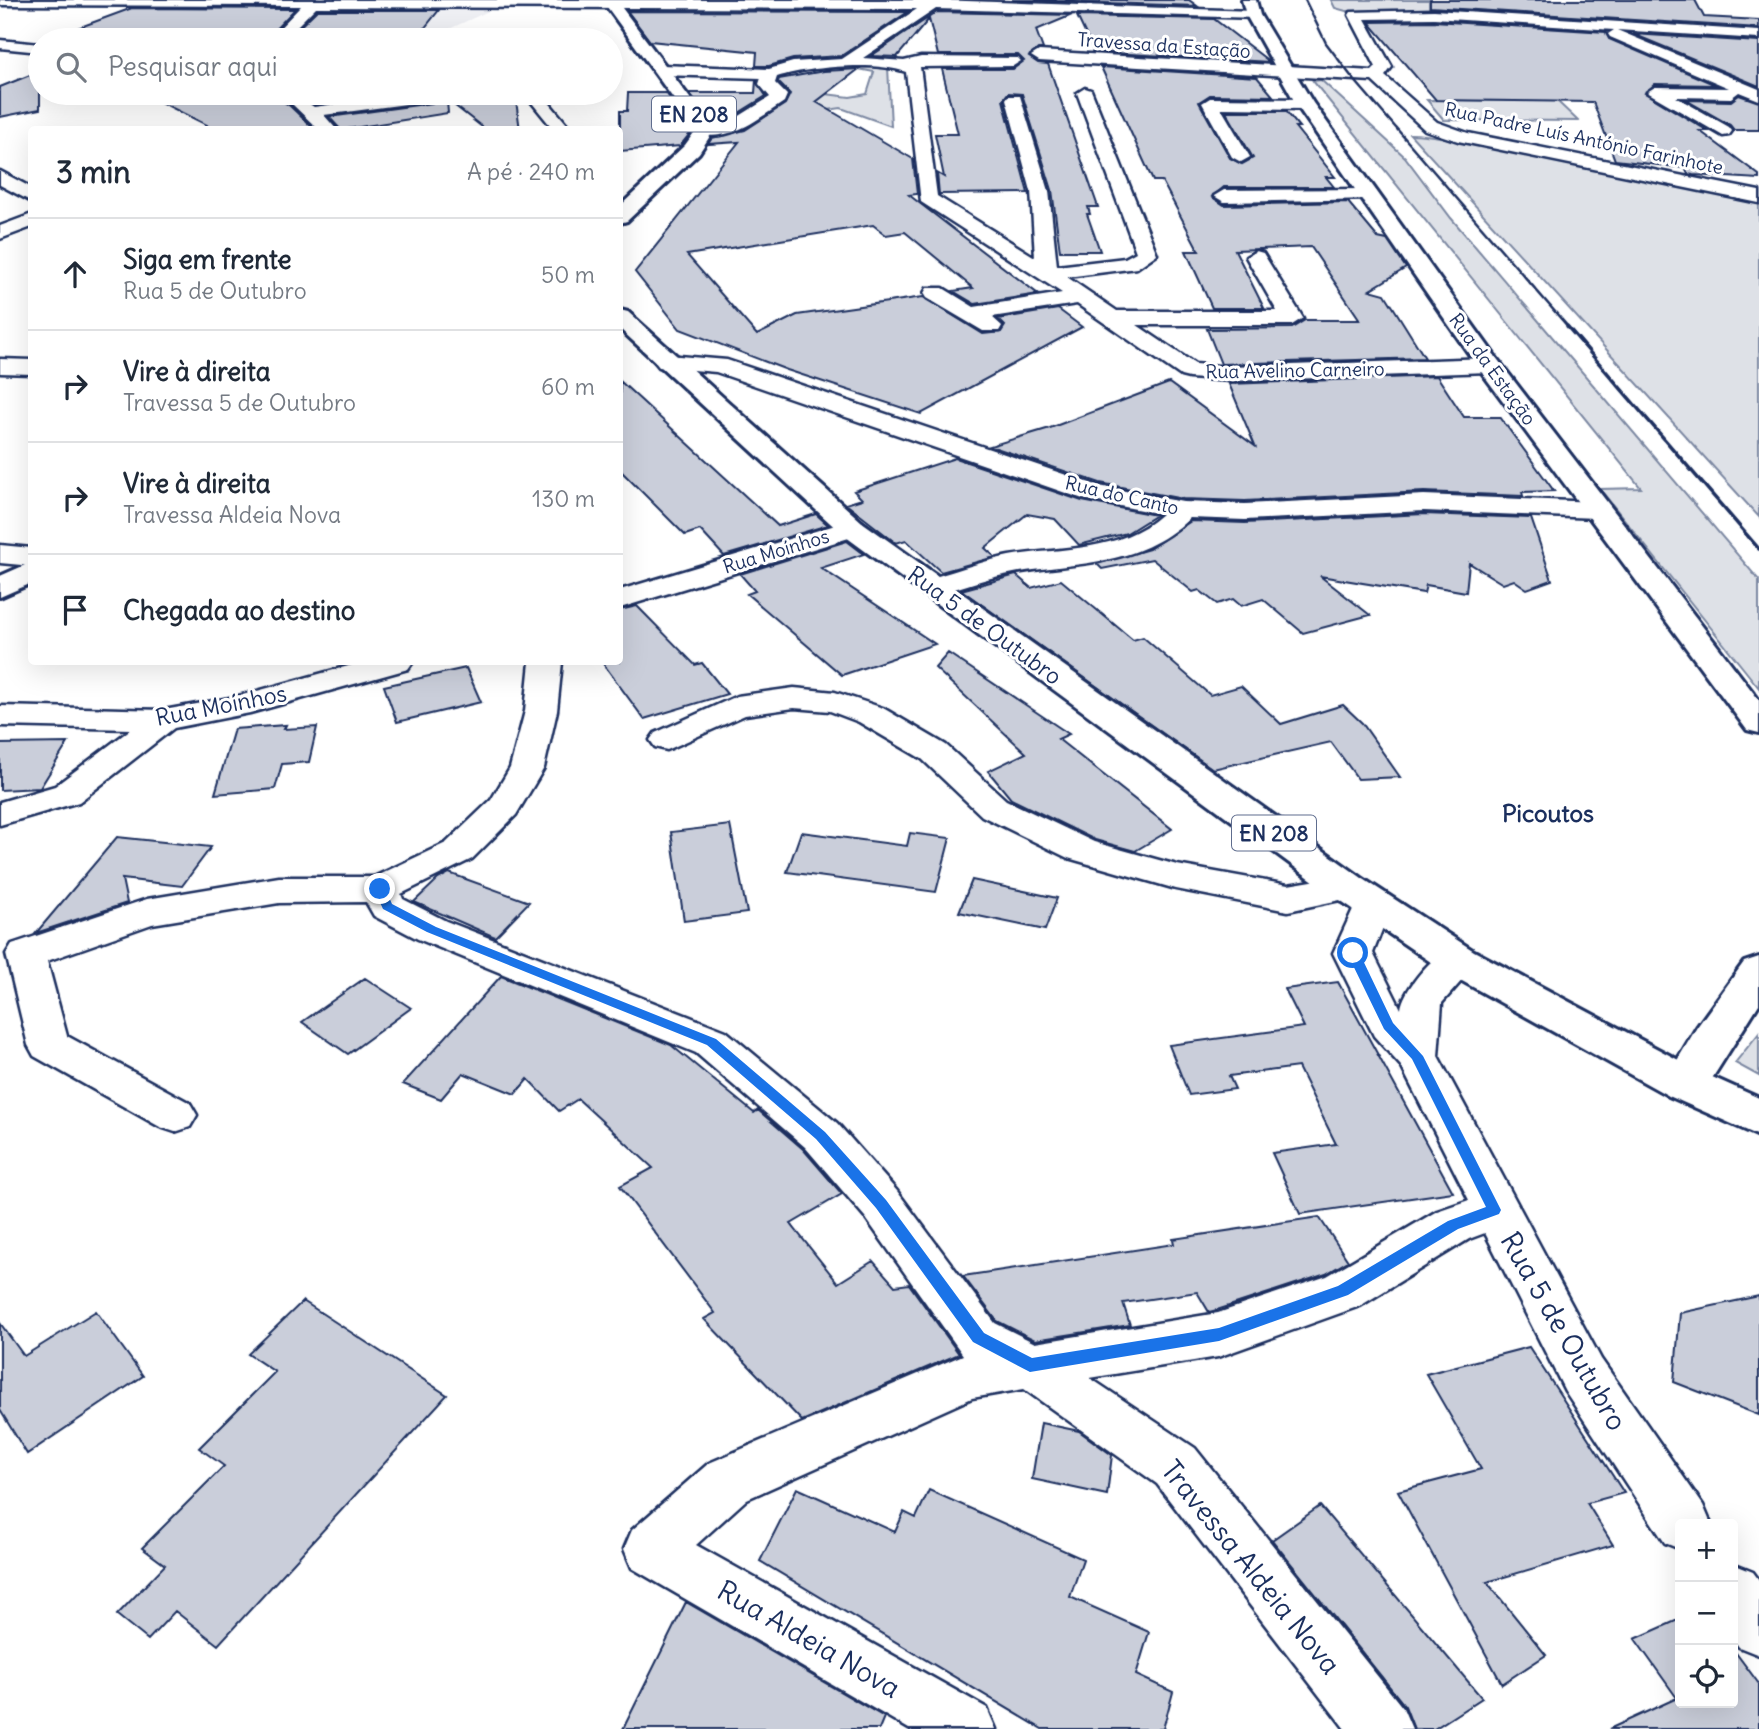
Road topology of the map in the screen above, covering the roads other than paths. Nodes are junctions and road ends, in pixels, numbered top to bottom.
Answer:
1 (0, 1) edge
2 (314, 1) edge
3 (610, 1) edge
4 (931, 2) edge
5 (1251, 8) edge
6 (1593, 24) junction
7 (287, 28) edge
8 (1759, 35) edge
9 (0, 44) edge
10 (28, 47) edge
11 (1039, 55) dead end
12 (1013, 61) dead end
13 (846, 63) junction
14 (906, 65) junction
15 (662, 70) junction
16 (770, 74) junction
17 (1287, 74) junction
18 (1376, 76) junction
19 (1085, 93) dead end
20 (1756, 94) edge
21 (1014, 99) dead end
22 (1305, 104) junction
23 (300, 105) edge
24 (363, 105) edge
25 (542, 105) edge
26 (311, 112) junction
27 (326, 126) edge
28 (561, 126) edge
29 (705, 130) junction
30 (1723, 131) dead end
31 (1241, 157) dead end
32 (0, 177) edge
33 (28, 194) edge
34 (1369, 195) junction
35 (1224, 196) dead end
36 (1759, 197) edge
37 (623, 213) edge
38 (28, 222) edge
39 (0, 233) edge
40 (0, 239) edge
41 (28, 240) edge
42 (1256, 257) dead end
43 (1047, 273) junction
44 (935, 293) dead end
45 (1079, 297) junction
46 (971, 314) junction
47 (1111, 318) junction
48 (623, 320) edge
49 (997, 330) dead end
50 (667, 362) junction
51 (1489, 365) junction
52 (0, 366) edge
53 (28, 367) edge
54 (1183, 510) junction
55 (1596, 510) junction
56 (852, 528) junction
57 (0, 554) edge
58 (28, 557) edge
59 (28, 573) edge
60 (931, 587) junction
61 (0, 588) edge
62 (623, 598) edge
63 (386, 665) edge
64 (545, 665) edge
65 (0, 716) edge
66 (164, 720) junction
67 (1759, 723) edge
68 (667, 740) dead end
69 (0, 814) edge
70 (380, 889) junction
71 (1361, 895) junction
72 (13, 958) edge
73 (1459, 961) junction
74 (1759, 972) edge
75 (1417, 1056) junction
76 (1685, 1084) junction
77 (175, 1115) dead end
78 (1759, 1118) edge
79 (1494, 1210) junction
80 (1030, 1365) junction
81 (1681, 1519) edge
82 (1738, 1599) edge
83 (1759, 1626) edge
84 (966, 1729) edge
85 (1382, 1729) edge

1 - 2 street
2 - 3 street
2 - 7 street
3 - 4 street
3 - 15 main road, EN 208
4 - 5 street
4 - 13 street
5 - 17 main road, Rua da Estação
6 - 8 street
6 - 18 street
6 - 20 street
9 - 10 street
11 - 17 street, Travessa da Estação
12 - 14 street
13 - 14 street
13 - 16 street
14 - 43 street, Rua Avelino Carneiro
15 - 16 street
15 - 29 main road, EN 208
16 - 29 street
17 - 18 street, Travessa da Estação
17 - 22 main road, Rua da Estação
18 - 36 street, Rua Padre Luís António Farinhote
19 - 43 street
20 - 30 street
21 - 43 street
22 - 31 street
22 - 34 main road, Rua da Estação
23 - 26 street
24 - 26 street
25 - 28 street
26 - 27 street
29 - 37 main road, EN 208
32 - 33 street
34 - 35 street
34 - 51 main road, Rua da Estação
38 - 39 street
40 - 41 street
42 - 47 street
43 - 45 street, Rua Avelino Carneiro
44 - 46 street
45 - 46 street
45 - 47 street, Rua Avelino Carneiro
46 - 49 street
47 - 51 street, Rua Avelino Carneiro
48 - 50 main road, Rua 5 de Outubro / EN 208
50 - 54 street, Rua do Canto
50 - 56 main road, Rua 5 de Outubro / EN 208
51 - 55 main road, Rua da Estação
52 - 53 street
54 - 55 street, Rua do Canto
54 - 60 street
55 - 67 main road, Rua da Estação
56 - 60 main road, Rua 5 de Outubro / EN 208
56 - 62 street, Rua Moínhos
57 - 58 street
59 - 61 main road
60 - 71 main road, Rua 5 de Outubro / EN 208
63 - 66 street, Rua Moínhos
64 - 70 street
65 - 66 street, Rua Moínhos
66 - 69 street
68 - 71 street
70 - 72 street
70 - 80 street, Travessa Aldeia Nova
71 - 73 main road, Rua 5 de Outubro / EN 208
71 - 75 street, Rua 5 de Outubro
72 - 77 street
73 - 75 street
73 - 76 main road, Rua 5 de Outubro / EN 208
74 - 76 main road
75 - 79 street, Rua 5 de Outubro
76 - 78 main road, Rua 5 de Outubro / EN 208
79 - 80 street
79 - 81 street, Rua 5 de Outubro
80 - 84 street, Rua Aldeia Nova
80 - 85 street, Travessa Aldeia Nova
82 - 83 street

